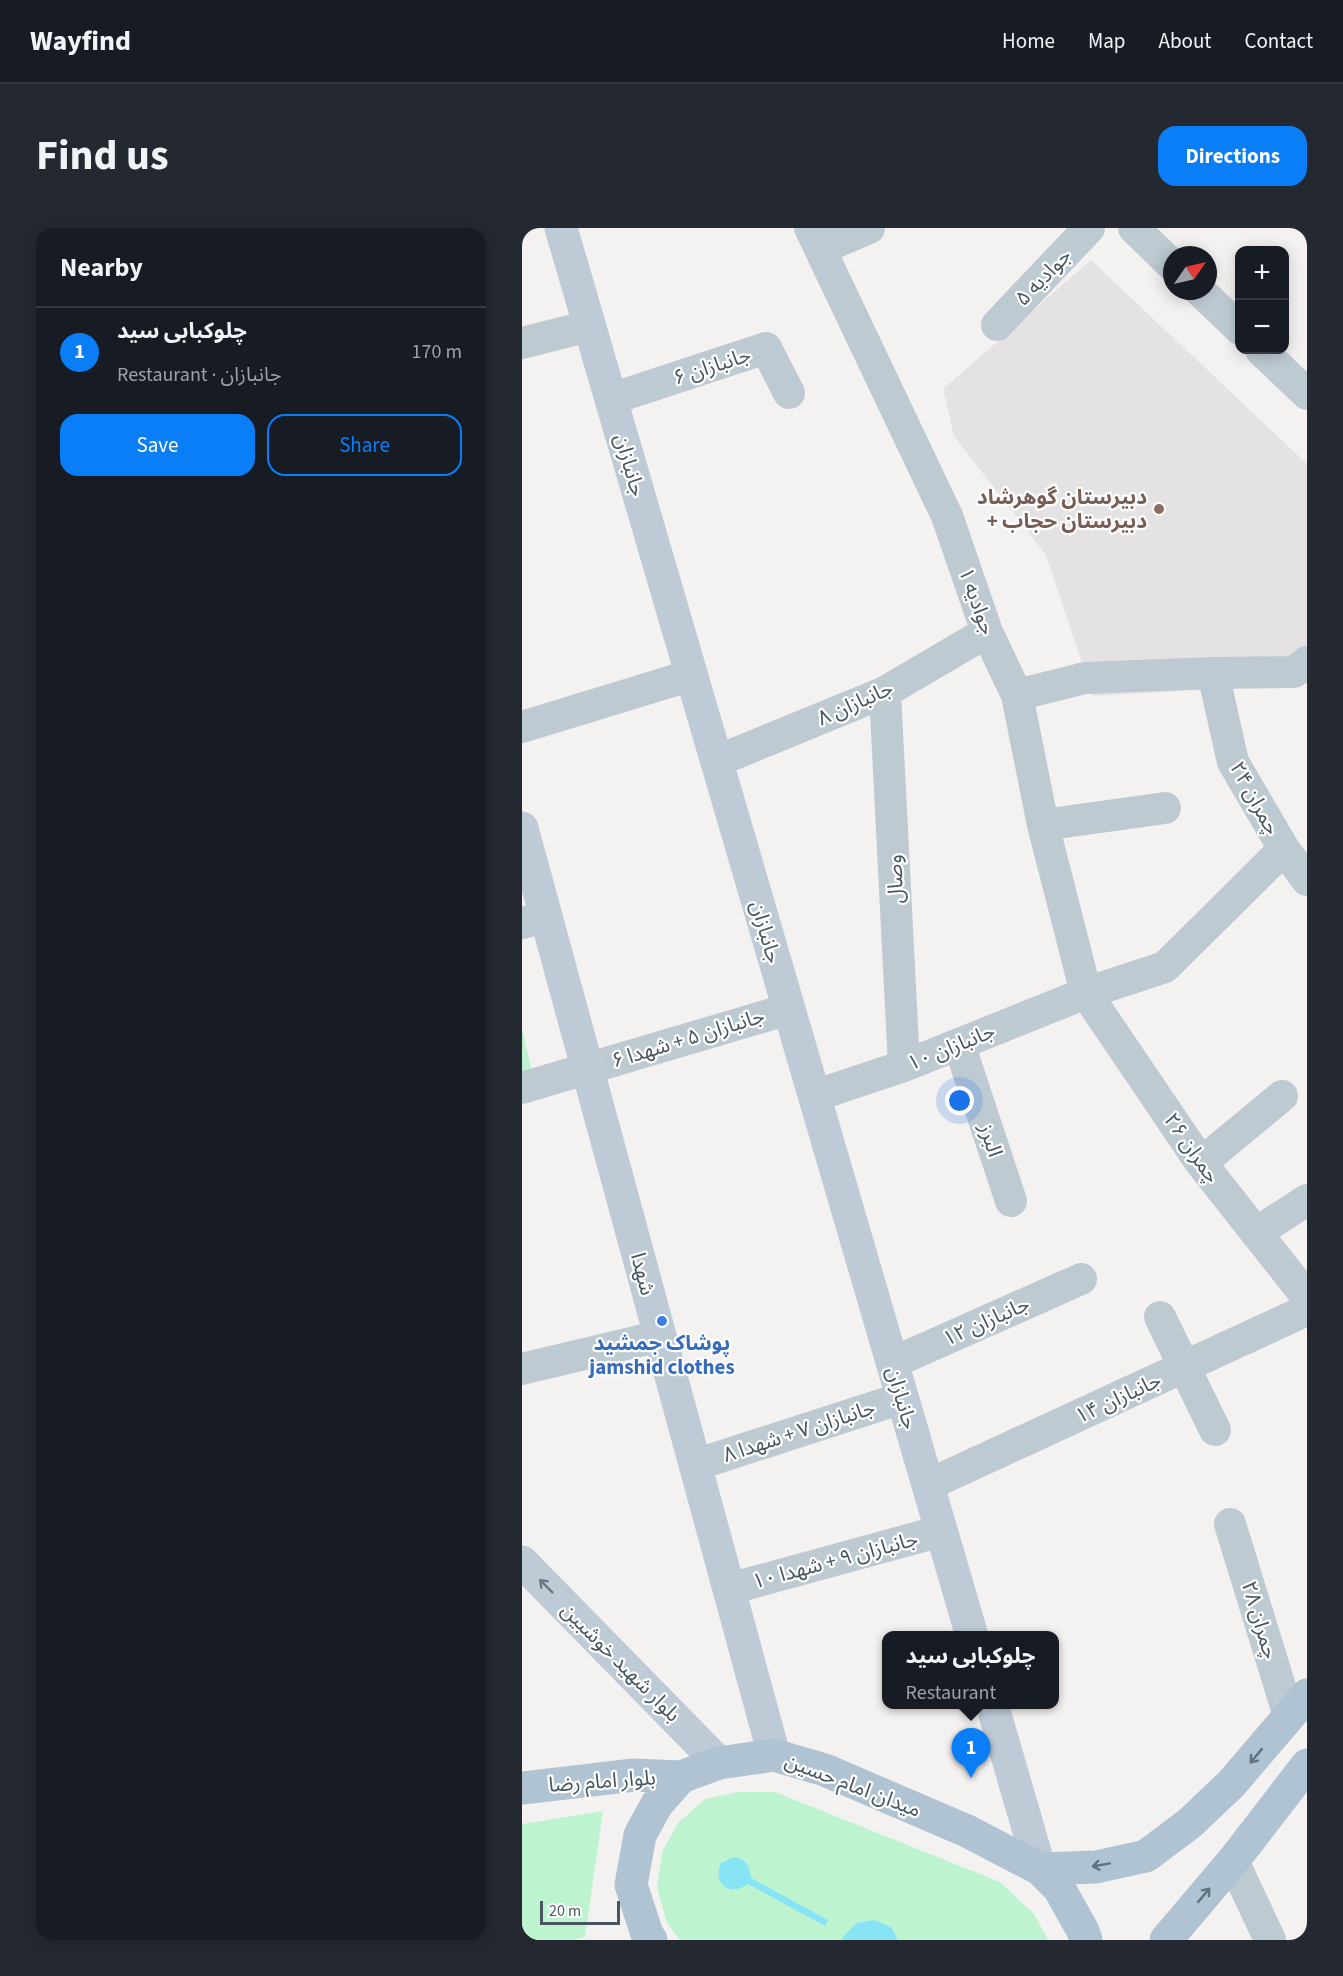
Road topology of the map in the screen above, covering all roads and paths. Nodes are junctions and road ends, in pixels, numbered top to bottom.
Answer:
1 (561, 228) edge
2 (869, 228) edge
3 (1089, 228) edge
4 (1134, 228) edge
5 (815, 238) edge
6 (1163, 256) edge
7 (1209, 300) edge
8 (997, 325) dead end
9 (1235, 325) edge
10 (589, 326) junction
11 (522, 343) edge
12 (1266, 354) edge
13 (1303, 384) edge
14 (789, 393) dead end
15 (611, 399) junction
16 (987, 632) junction
17 (1307, 662) edge
18 (1213, 673) junction
19 (692, 675) junction
20 (885, 692) junction
21 (1017, 694) junction
22 (522, 727) edge
23 (717, 760) junction
24 (1165, 808) dead end
25 (1042, 825) junction
26 (522, 828) edge
27 (1284, 849) junction
28 (1307, 880) edge
29 (534, 920) edge
30 (1086, 993) junction
31 (789, 1009) junction
32 (959, 1044) junction
33 (904, 1066) junction
34 (587, 1068) junction
35 (522, 1088) edge
36 (814, 1096) junction
37 (1281, 1096) dead end
38 (1201, 1163) junction
39 (1307, 1200) edge
40 (1011, 1201) dead end
41 (1256, 1233) junction
42 (1081, 1279) dead end
43 (1307, 1297) edge
44 (1307, 1310) edge
45 (1160, 1317) dead end
46 (660, 1336) junction
47 (892, 1363) junction
48 (1185, 1367) junction
49 (522, 1370) edge
50 (902, 1398) junction
51 (1215, 1431) dead end
52 (695, 1465) junction
53 (928, 1485) junction
54 (1230, 1524) dead end
55 (941, 1531) junction
56 (522, 1562) edge
57 (729, 1589) junction
58 (971, 1631) edge
59 (1298, 1706) edge
60 (993, 1709) edge
61 (774, 1755) junction
62 (719, 1763) junction
63 (1307, 1766) edge
64 (681, 1776) junction
65 (522, 1788) edge
66 (1233, 1861) junction
67 (1040, 1869) junction
68 (651, 1940) edge
69 (1086, 1940) edge
70 (1166, 1940) edge
71 (1270, 1940) edge

1 - 10 main road, جانبازان
2 - 5 street
3 - 8 street, جوادیه ۵
4 - 6 street
5 - 16 street, جوادیه ۱
7 - 9 street
10 - 11 street
10 - 15 main road, جانبازان
12 - 13 street
14 - 15 street, جانبازان ۶
15 - 19 main road, جانبازان
16 - 20 street, جانبازان ۸
16 - 21 street, جوادیه ۱
17 - 18 street
18 - 21 street
18 - 27 street, چمران ۲۴
19 - 22 street
19 - 23 main road, جانبازان
20 - 23 street, جانبازان ۸
20 - 33 street, وصال
21 - 25 street, جوادیه ۱
23 - 31 main road, جانبازان
24 - 25 street
25 - 30 street, جوادیه ۱
26 - 29 main road, شهدا
27 - 28 street, چمران ۲۴
27 - 30 street, جانبازان ۱۰
29 - 34 main road, شهدا
30 - 32 street, جانبازان ۱۰
30 - 38 street, چمران ۲۶
31 - 34 street, جانبازان ۵ + شهدا ۶
31 - 36 main road, جانبازان
32 - 33 street, جانبازان ۱۰
32 - 40 street, البرز
33 - 36 street, جانبازان ۱۰
34 - 35 street, جانبازان ۵ + شهدا ۶
34 - 46 main road, شهدا
36 - 47 main road, جانبازان
37 - 38 street
38 - 41 street, چمران ۲۶
39 - 41 street
41 - 43 street, چمران ۲۶
42 - 47 street, جانبازان ۱۲
44 - 48 street, جانبازان ۱۴
45 - 48 street
46 - 49 street
46 - 52 main road, شهدا
47 - 50 main road, جانبازان
48 - 51 street
48 - 53 street, جانبازان ۱۴
50 - 52 street, جانبازان ۷ + شهدا ۸
50 - 53 main road, جانبازان
52 - 57 main road, شهدا
53 - 55 main road, جانبازان
54 - 59 street, چمران ۲۸
55 - 57 street, جانبازان ۹ + شهدا ۱۰
55 - 58 main road, جانبازان
62 -> 56 main road, بلوار شهید خوشبین
57 - 61 main road, شهدا
59 -> 67 main road
60 - 67 main road
61 - 62 main road, میدان امام حسین
61 - 67 main road, میدان امام حسین
62 - 64 main road, میدان امام حسین
63 - 66 main road
64 - 65 main road, بلوار امام رضا
64 - 68 main road
70 -> 66 main road
66 - 71 street
67 - 69 main road, میدان امام حسین

